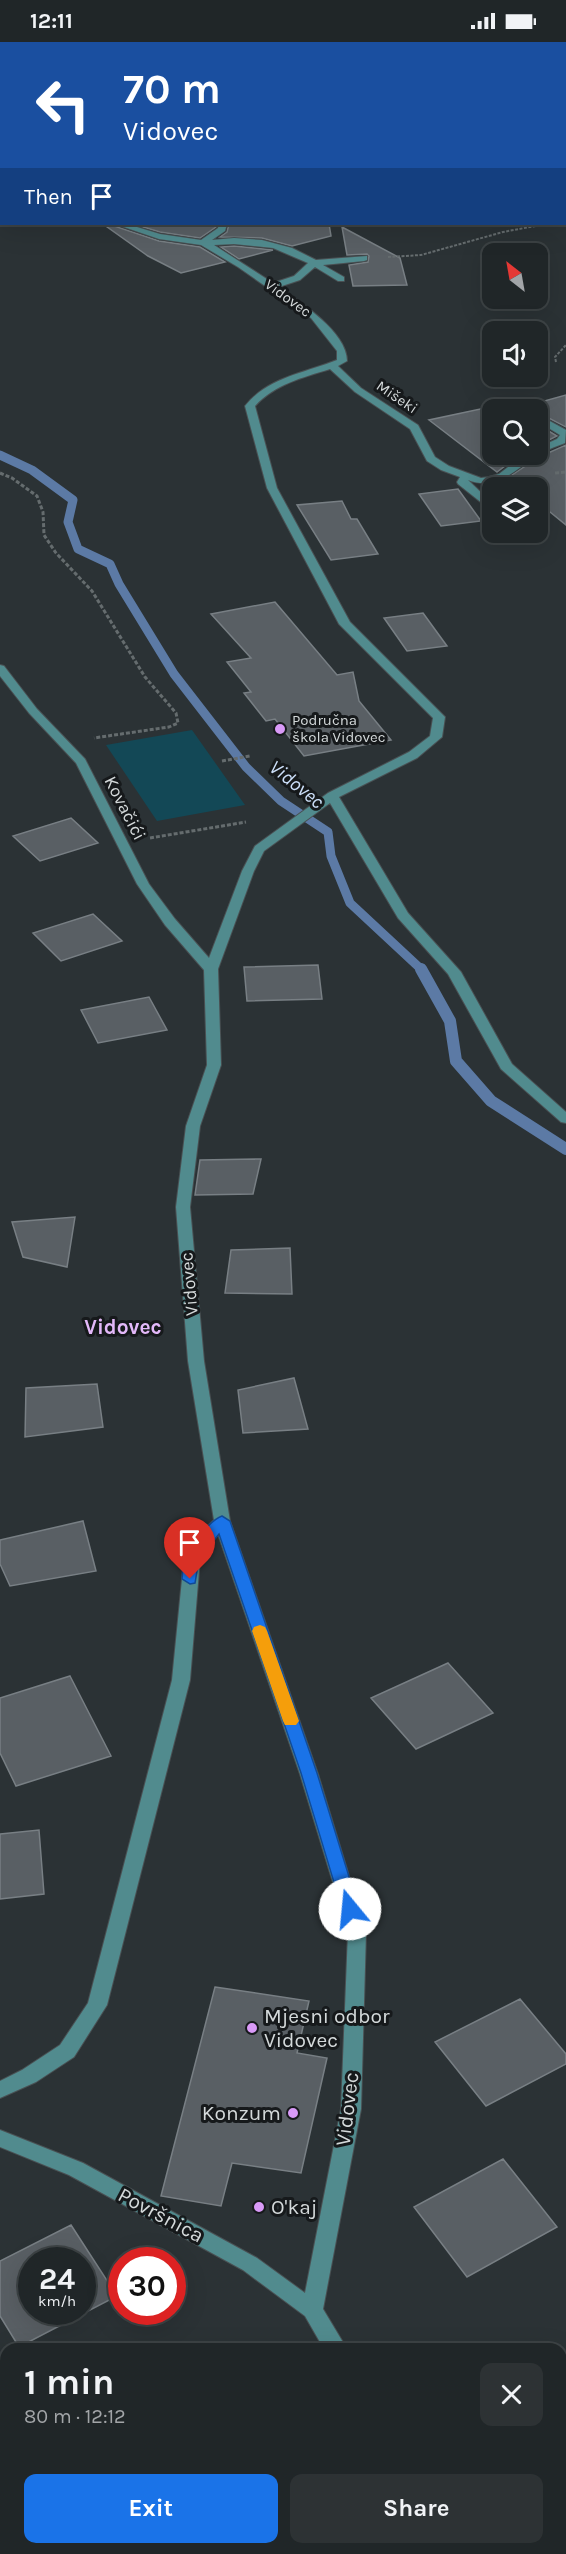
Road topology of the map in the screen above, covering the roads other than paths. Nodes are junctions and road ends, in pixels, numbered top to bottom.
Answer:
1 (122, 225) edge
2 (223, 225) edge
3 (204, 244) junction
4 (364, 258) road end
5 (314, 263) junction
6 (341, 279) dead end
7 (274, 286) junction
8 (332, 366) junction
9 (548, 423) edge
10 (548, 447) edge
11 (517, 465) edge
12 (465, 477) junction
13 (482, 499) edge
14 (0, 668) edge
15 (332, 796) junction
16 (211, 969) junction
17 (566, 1119) edge
18 (222, 1521) junction
19 (0, 2090) edge
20 (0, 2138) edge
21 (312, 2310) junction
22 (332, 2343) edge

1 - 3 street, Vidovec
2 - 3 street
3 - 5 street
3 - 7 street, Vidovec
4 - 5 street
5 - 6 street
5 - 7 street
7 - 8 street, Vidovec
8 - 12 street, Mišeki
8 - 15 street
9 - 10 street
11 - 12 street, Mišeki
12 - 13 street
14 - 16 street, Kovačići
15 - 16 street, Vidovec
15 - 17 street
16 - 18 street, Vidovec
18 - 19 street
18 - 21 street, Vidovec
20 - 21 street, Površnica
21 - 22 street

